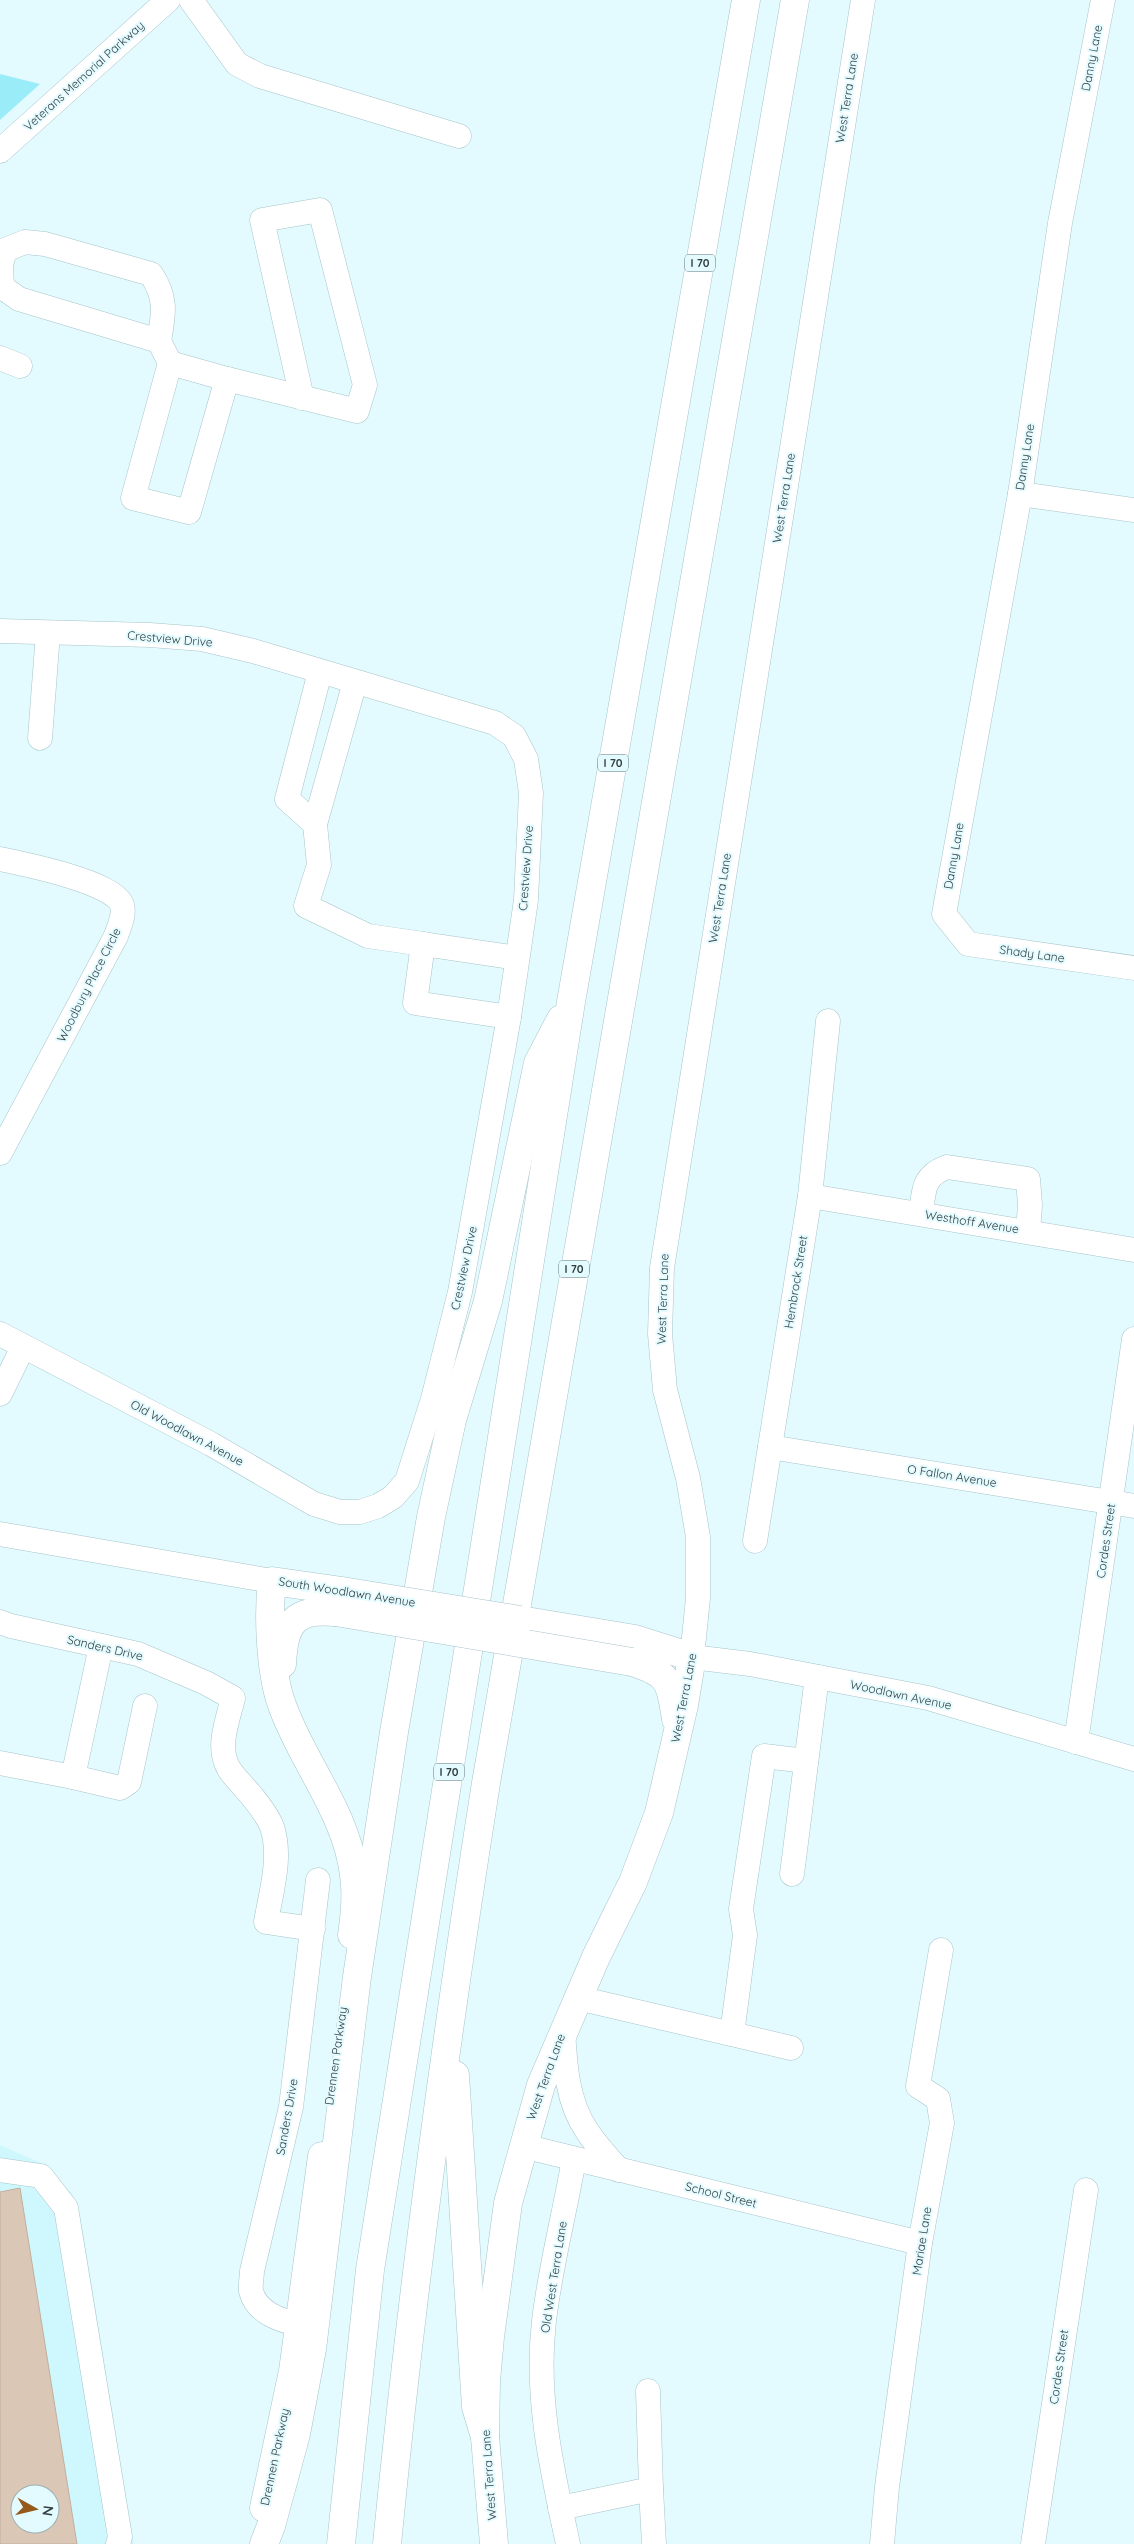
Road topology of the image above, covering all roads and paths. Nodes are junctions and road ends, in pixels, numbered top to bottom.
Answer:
1 (168, 0) edge
2 (190, 0) edge
3 (746, 0) edge
4 (795, 0) edge
5 (863, 0) edge
6 (1103, 0) edge
7 (459, 136) dead end
8 (0, 151) edge
9 (0, 265) edge
10 (159, 341) junction
11 (170, 363) junction
12 (227, 379) junction
13 (302, 398) junction
14 (1020, 494) junction
15 (1134, 510) edge
16 (0, 631) edge
17 (48, 633) junction
18 (320, 672) junction
19 (355, 682) junction
20 (40, 738) dead end
21 (314, 824) junction
22 (0, 859) edge
23 (944, 914) joint
24 (423, 944) junction
25 (517, 958) junction
26 (1134, 968) edge
27 (571, 1002) junction
28 (509, 1017) junction
29 (828, 1021) dead end
30 (0, 1153) edge
31 (810, 1196) junction
32 (922, 1214) junction
33 (1028, 1231) junction
34 (1134, 1250) edge
35 (0, 1334) edge
36 (1134, 1339) edge
37 (23, 1347) junction
38 (0, 1394) edge
39 (770, 1447) junction
40 (1123, 1504) edge
41 (378, 1506) joint
42 (0, 1534) edge
43 (755, 1541) dead end
44 (272, 1581) junction
45 (339, 1601) junction
46 (0, 1622) edge
47 (101, 1646) junction
48 (633, 1651) junction
49 (692, 1656) junction
50 (817, 1677) junction
51 (281, 1702) junction
52 (145, 1706) dead end
53 (678, 1732) junction
54 (1076, 1742) junction
55 (1134, 1758) edge
56 (806, 1761) junction
57 (0, 1762) edge
58 (73, 1777) junction
59 (792, 1874) dead end
60 (318, 1880) dead end
61 (313, 1928) junction
62 (941, 1950) dead end
63 (578, 1998) junction
64 (452, 2003) junction
65 (563, 2030) junction
66 (732, 2034) junction
67 (791, 2048) dead end
68 (523, 2146) junction
69 (574, 2159) junction
70 (0, 2170) edge
71 (619, 2170) junction
72 (1086, 2190) dead end
73 (920, 2242) junction
74 (299, 2324) junction
75 (648, 2390) dead end
76 (485, 2437) junction
77 (651, 2488) junction
78 (560, 2508) junction
79 (118, 2544) edge
80 (258, 2544) edge
81 (264, 2544) edge
82 (341, 2544) edge
83 (387, 2544) edge
84 (494, 2544) edge
85 (568, 2544) edge
86 (654, 2544) edge
87 (882, 2544) edge
88 (1033, 2544) edge

1 - 8 street, Veterans Memorial Parkway
2 - 7 street
3 - 27 main road, I 70
4 - 64 main road, I 70
5 - 49 street, West Terra Lane
6 - 14 street, Danny Lane
9 - 10 street
9 - 10 street
10 - 11 street
11 - 12 street
11 - 12 street
12 - 13 street
13 - 13 street
14 - 15 street
14 - 23 street, Danny Lane
16 - 17 street, Crestview Drive
17 - 18 street, Crestview Drive
17 - 20 street
18 - 19 street, Crestview Drive
18 - 21 street
19 - 21 street
19 - 25 street, Crestview Drive
21 - 24 street
22 - 30 street, Woodbury Place Circle
23 - 26 street, Shady Lane
24 - 25 street
24 - 28 street
25 - 28 street, Crestview Drive
27 - 81 main road
27 - 82 main road, I 70
28 - 41 street, Crestview Drive
29 - 31 street, Hembrock Street
31 - 32 street, Westhoff Avenue
31 - 39 street, Hembrock Street
32 - 33 street, Westhoff Avenue
32 - 33 street
33 - 34 street, Westhoff Avenue
35 - 37 street, Old Woodlawn Avenue
36 - 40 street, Cordes Street
37 - 38 street
37 - 41 street, Old Woodlawn Avenue
39 - 40 street, O Fallon Avenue
39 - 43 street, Hembrock Street
40 - 54 street, Cordes Street
42 - 44 street, South Woodlawn Avenue
44 - 45 main road, South Woodlawn Avenue
44 - 51 main road, Drennen Parkway
45 - 48 main road, South Woodlawn Avenue, bridge
45 - 51 main road
46 - 47 street, Sanders Drive
47 - 58 street
47 - 61 street, Sanders Drive
48 - 49 main road, South Woodlawn Avenue
48 - 53 main road
49 - 50 street, Woodlawn Avenue
49 - 53 main road, West Terra Lane
50 - 54 street, Woodlawn Avenue
50 - 56 street
51 - 74 main road, Drennen Parkway
52 - 58 street
53 - 63 main road, West Terra Lane
54 - 55 street, Woodlawn Avenue
56 - 59 street
56 - 66 street
57 - 58 street
60 - 61 street, Sanders Drive
61 - 74 street, Sanders Drive
62 - 73 street, Mariae Lane
63 - 65 main road, West Terra Lane
63 - 66 street
64 - 76 main road
64 - 83 main road, I 70
65 - 68 main road, West Terra Lane
65 - 71 street
66 - 67 street
68 - 69 street, School Street
68 - 76 main road, West Terra Lane
69 - 71 street, School Street
69 - 78 street, Old West Terra Lane
70 - 79 street
71 - 73 street, School Street
72 - 88 street, Cordes Street
73 - 87 street, Mariae Lane
74 - 80 main road, Drennen Parkway
75 - 77 street
76 - 84 main road, West Terra Lane
77 - 78 street
77 - 86 street
78 - 85 street, Old West Terra Lane

